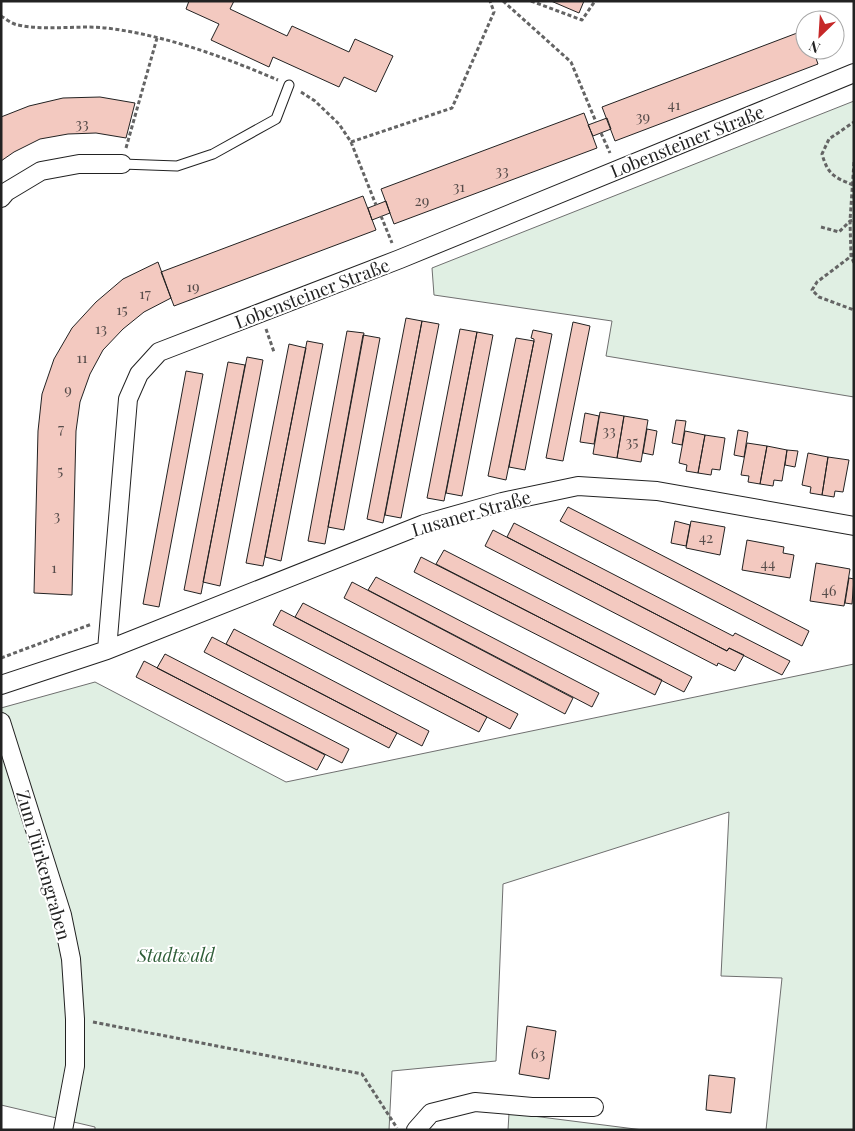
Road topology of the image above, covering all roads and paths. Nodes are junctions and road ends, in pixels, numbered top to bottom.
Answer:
1 (490, 1) edge
2 (503, 1) edge
3 (531, 1) edge
4 (595, 1) edge
5 (1, 16) edge
6 (157, 38) junction
7 (854, 73) edge
8 (289, 85) junction
9 (596, 122) dead end
10 (854, 122) edge
11 (351, 142) junction
12 (854, 162) edge
13 (122, 164) junction
14 (853, 185) edge
15 (1, 198) edge
16 (376, 205) dead end
17 (381, 216) dead end
18 (852, 220) edge
19 (821, 227) dead end
20 (853, 255) edge
21 (400, 259) junction
22 (854, 263) edge
23 (854, 310) edge
24 (267, 332) dead end
25 (274, 352) dead end
26 (854, 526) edge
27 (109, 618) junction
28 (107, 650) junction
29 (1, 658) edge
30 (1, 685) edge
31 (1, 722) edge
32 (75, 1019) junction
33 (594, 1106) dead end
34 (63, 1130) edge
35 (398, 1130) edge
36 (416, 1130) edge

1 - 11 path
2 - 9 path
3 - 4 path
5 - 6 path
6 - 8 path
6 - 13 path
7 - 21 street, Lobensteiner Straße
8 - 11 path
8 - 13 lane
10 - 14 path
11 - 16 path
12 - 14 path
13 - 15 street
14 - 18 path
17 - 21 path
18 - 19 path
18 - 20 path
20 - 22 path
20 - 23 path
21 - 27 street, Lobensteiner Straße
24 - 25 path
26 - 28 street, Lusaner Straße
27 - 28 street, Lobensteiner Straße
27 - 29 path
28 - 30 street
31 - 32 street, Zum Türkengraben
32 - 34 street, Zum Türkengraben
32 - 35 path
33 - 36 street

